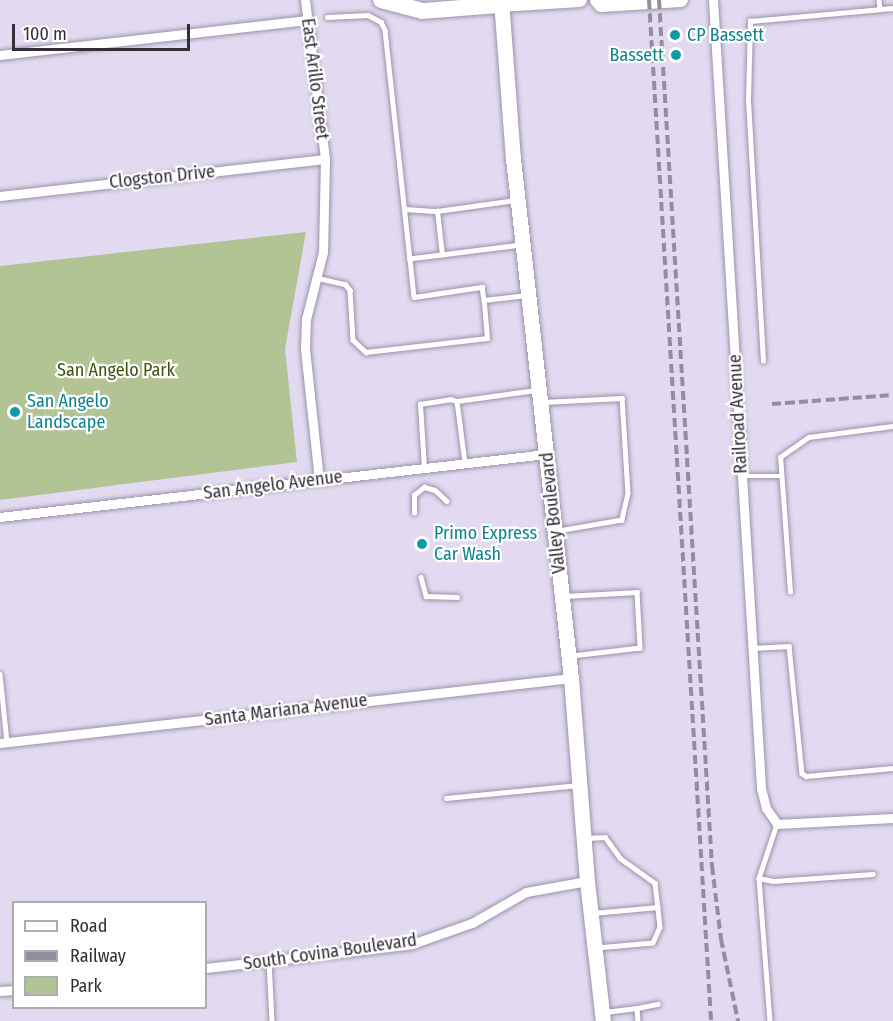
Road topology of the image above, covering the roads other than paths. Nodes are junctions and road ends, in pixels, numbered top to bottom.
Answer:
1 (305, 0) edge
2 (381, 0) edge
3 (580, 0) edge
4 (597, 0) edge
5 (681, 0) edge
6 (713, 0) edge
7 (879, 0) edge
8 (500, 2) edge
9 (893, 8) edge
10 (880, 9) junction
11 (327, 17) dead end
12 (307, 20) junction
13 (0, 55) edge
14 (325, 159) junction
15 (0, 196) edge
16 (518, 199) junction
17 (405, 209) junction
18 (437, 211) junction
19 (524, 244) junction
20 (441, 255) junction
21 (410, 259) junction
22 (318, 278) junction
23 (530, 295) junction
24 (484, 300) junction
25 (763, 361) dead end
26 (540, 395) junction
27 (457, 401) junction
28 (893, 426) edge
29 (546, 454) junction
30 (465, 463) junction
31 (424, 468) junction
32 (742, 476) junction
33 (782, 476) junction
34 (319, 480) junction
35 (447, 501) dead end
36 (414, 513) dead end
37 (0, 517) edge
38 (555, 532) junction
39 (421, 578) dead end
40 (790, 592) dead end
41 (562, 596) junction
42 (457, 597) dead end
43 (752, 648) junction
44 (569, 657) junction
45 (0, 674) edge
46 (571, 678) junction
47 (4, 743) edge
48 (893, 768) edge
49 (580, 785) junction
50 (446, 798) dead end
51 (893, 818) edge
52 (777, 824) junction
53 (584, 839) junction
54 (873, 874) dead end
55 (759, 878) junction
56 (587, 881) junction
57 (658, 907) junction
58 (591, 913) junction
59 (595, 948) junction
60 (269, 960) junction
61 (207, 968) edge
62 (658, 1004) dead end
63 (637, 1008) junction
64 (602, 1017) edge
65 (272, 1021) edge
66 (638, 1021) edge
67 (770, 1021) edge

1 - 12 street, East Arillo Street
2 - 8 highway
3 - 8 main road
4 - 5 main road
6 - 32 street, Railroad Avenue
7 - 10 lane
8 - 16 main road, Valley Boulevard
9 - 10 lane
10 - 25 lane
11 - 17 lane
12 - 13 street
12 - 14 street, East Arillo Street
14 - 15 street, Clogston Drive
14 - 22 street, East Arillo Street
16 - 18 lane
16 - 19 main road, Valley Boulevard
17 - 18 lane
17 - 21 lane
18 - 20 lane
19 - 20 lane
19 - 23 main road, Valley Boulevard
20 - 21 lane
21 - 24 lane
22 - 24 lane
22 - 34 street, East Arillo Street
23 - 24 lane
23 - 26 main road, Valley Boulevard
26 - 27 lane
26 - 29 main road, Valley Boulevard
26 - 38 lane
27 - 30 lane
27 - 31 lane
28 - 33 lane
29 - 30 street, San Angelo Avenue
29 - 38 main road, Valley Boulevard
30 - 31 street, San Angelo Avenue
31 - 34 street, San Angelo Avenue
32 - 33 lane
32 - 43 street, Railroad Avenue
33 - 40 lane
34 - 37 street, San Angelo Avenue
35 - 36 lane
38 - 41 main road, Valley Boulevard
39 - 42 lane
41 - 44 main road, Valley Boulevard
41 - 44 lane
43 - 48 lane
43 - 52 street, Railroad Avenue
44 - 46 main road, Valley Boulevard
45 - 47 lane
46 - 47 street, Santa Mariana Avenue
46 - 49 main road, Valley Boulevard
49 - 50 lane
49 - 53 main road, Valley Boulevard
51 - 52 street
52 - 55 lane
53 - 56 main road, Valley Boulevard
53 - 57 lane
54 - 55 lane
55 - 67 lane
56 - 58 main road, Valley Boulevard
56 - 60 street, South Covina Boulevard
57 - 58 lane
57 - 59 lane
58 - 59 main road, Valley Boulevard
59 - 64 main road, Valley Boulevard
60 - 61 street, South Covina Boulevard
60 - 65 lane
62 - 63 lane
63 - 64 lane
63 - 66 lane

